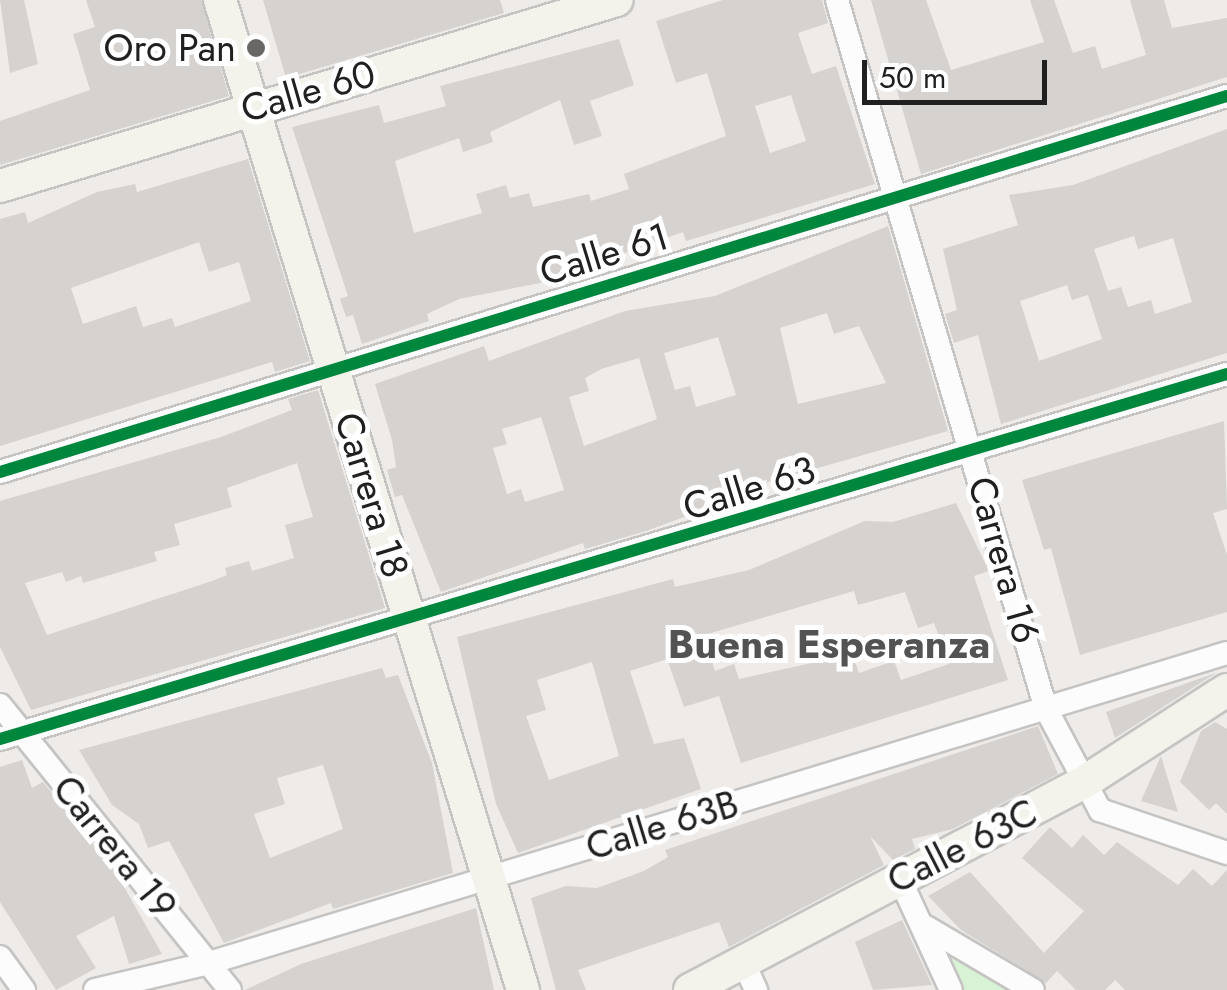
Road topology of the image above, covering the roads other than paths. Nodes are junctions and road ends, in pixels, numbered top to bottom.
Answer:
1 (220, 0) edge
2 (618, 0) edge
3 (837, 0) edge
4 (1227, 96) edge
5 (253, 106) junction
6 (0, 186) edge
7 (891, 196) junction
8 (333, 369) junction
9 (1227, 374) edge
10 (973, 451) junction
11 (0, 472) edge
12 (411, 623) junction
13 (1227, 653) edge
14 (1227, 690) edge
15 (0, 705) edge
16 (1046, 708) junction
17 (10, 735) edge
18 (1083, 783) junction
19 (1227, 853) edge
20 (899, 877) junction
21 (489, 878) junction
22 (926, 927) junction
23 (0, 957) edge
24 (209, 963) junction
25 (750, 976) edge
26 (24, 990) edge
27 (95, 990) edge
28 (230, 990) edge
29 (523, 990) edge
30 (690, 990) edge
31 (952, 990) edge
32 (1032, 990) edge

1 - 5 street, Carrera 18
2 - 5 street, Calle 60
3 - 7 street, Carrera 16
4 - 7 street, Calle 61
5 - 6 street, Calle 60
5 - 8 street, Carrera 18
7 - 8 street, Calle 61
7 - 10 street, Carrera 16
8 - 11 street, Calle 61
8 - 12 street, Carrera 18
9 - 10 street, Calle 63
10 - 12 street, Calle 63
10 - 16 street, Carrera 16
12 - 17 street, Calle 63
12 - 21 street, Carrera 18
13 - 16 street, Calle 63B
14 - 18 street, Calle 63C
15 - 17 street, Carrera 19
16 - 18 street, Carrera 16
16 - 21 street, Calle 63B
17 - 24 street, Carrera 19
18 - 19 street, Carrera 16
18 - 20 street, Calle 63C
20 - 22 street
20 - 25 street, Calle 63C
21 - 24 street, Calle 63B
21 - 29 street, Carrera 18
22 - 31 street
22 - 32 street
23 - 26 street
24 - 27 street, Calle 63B
24 - 28 street, Carrera 19
25 - 30 street, Calle 63C

